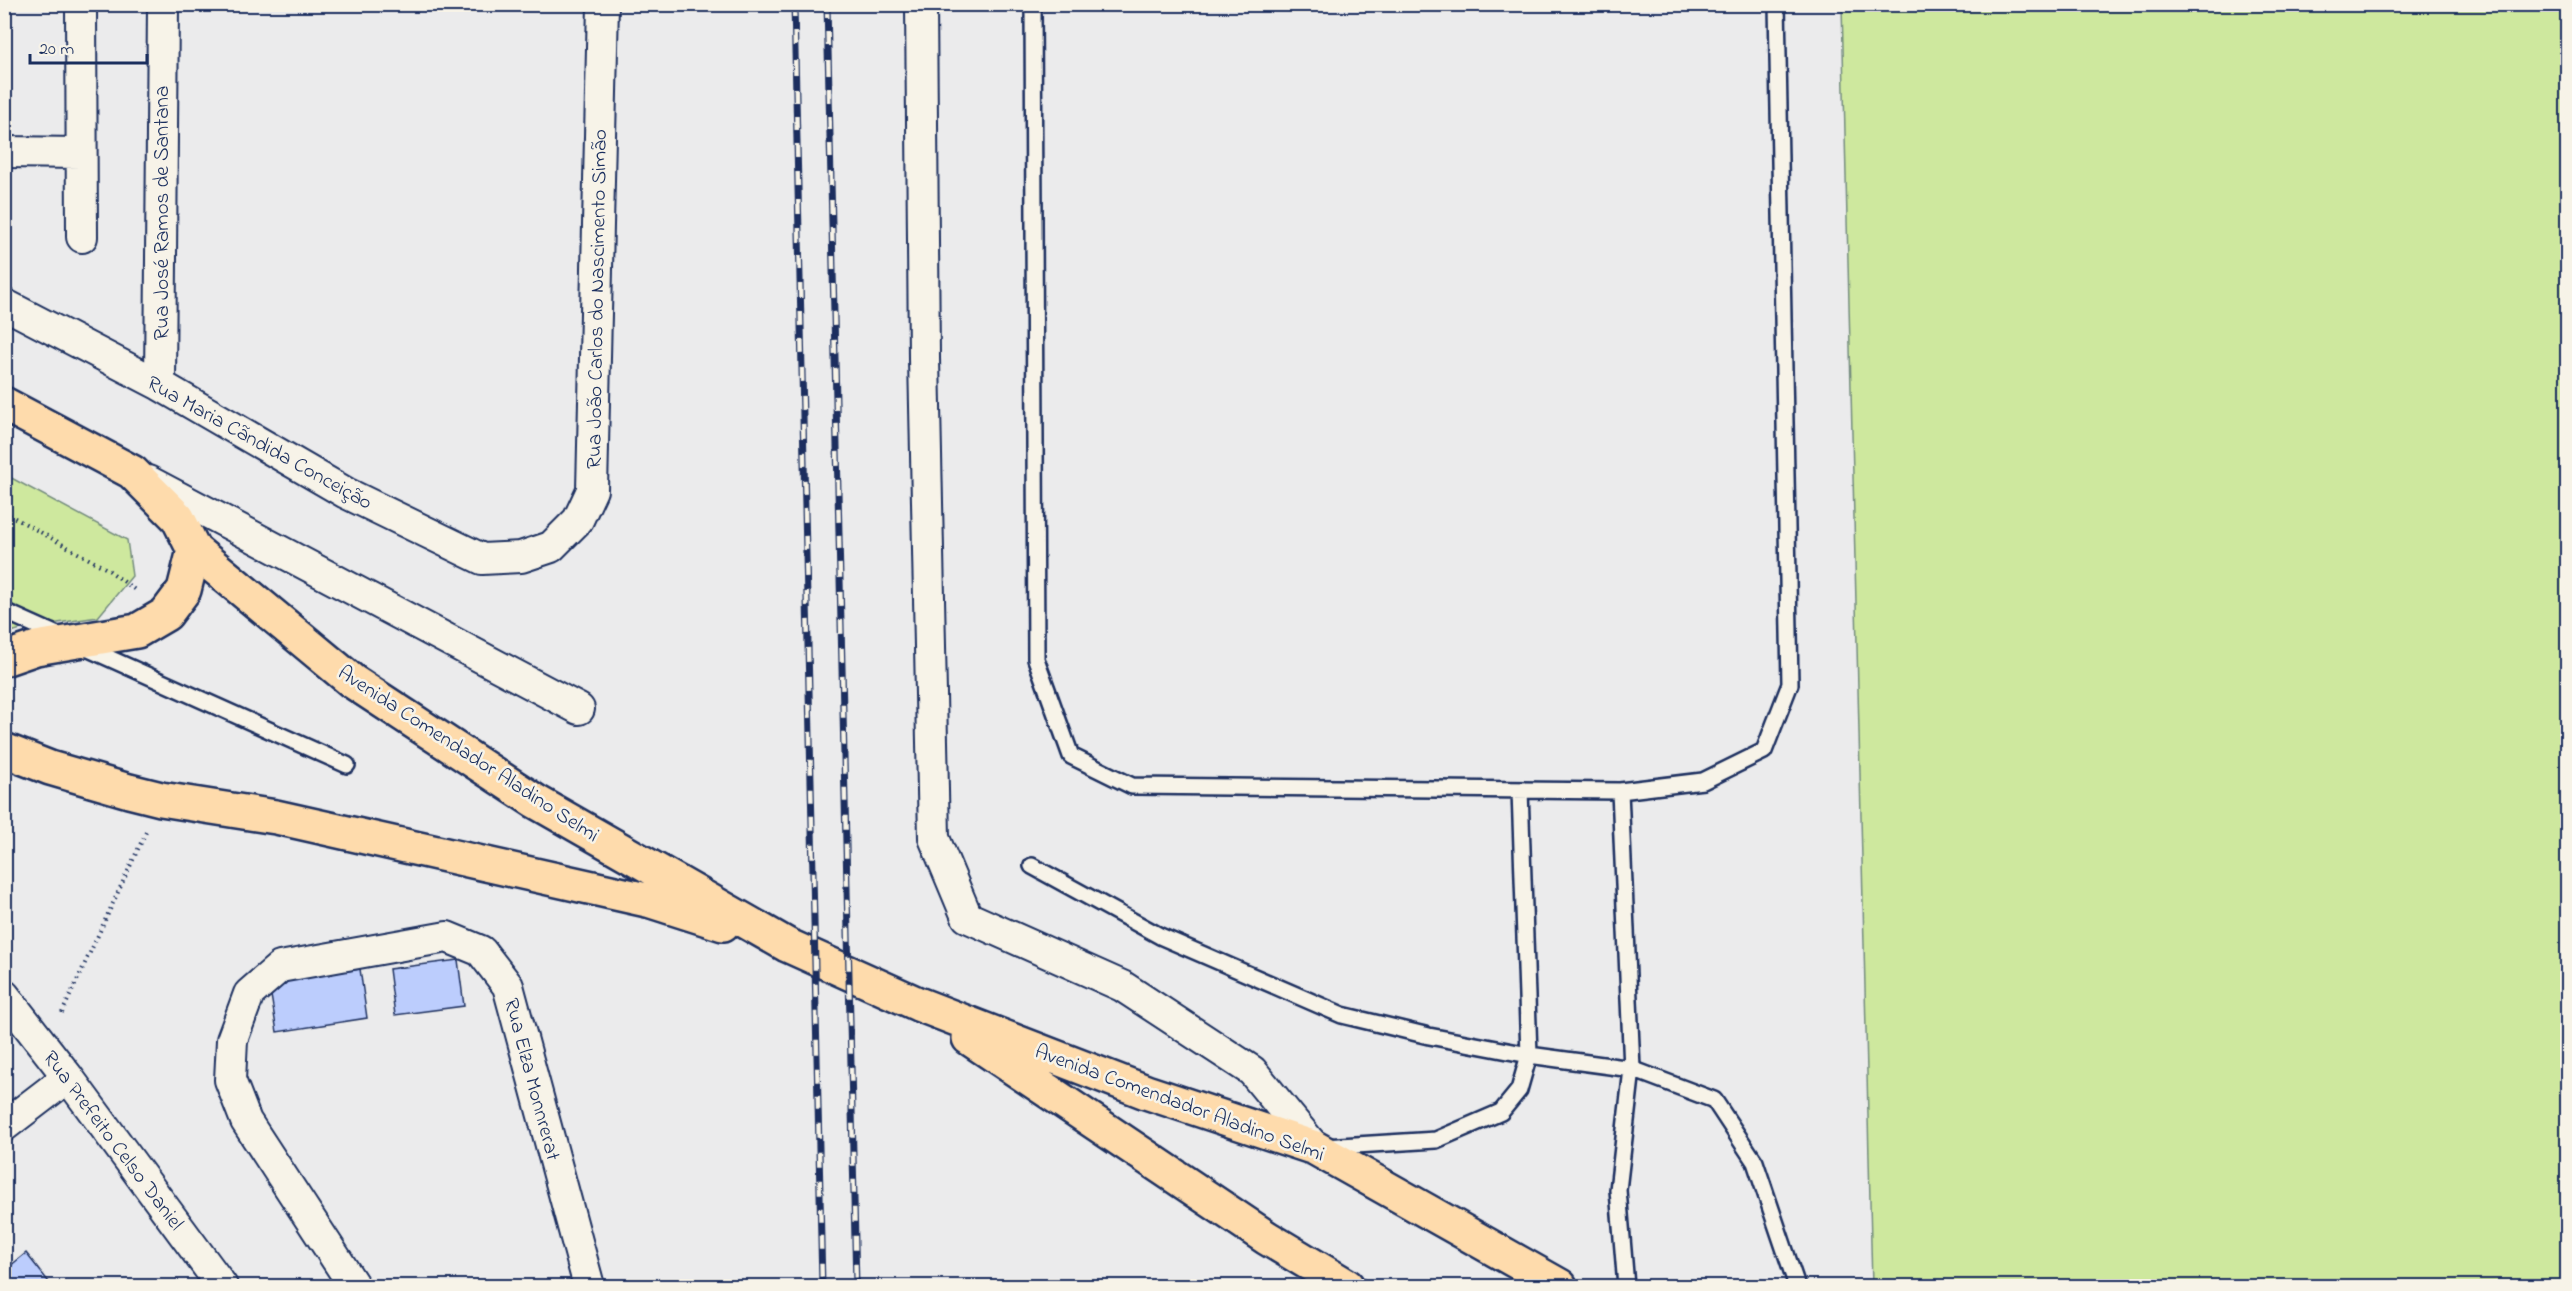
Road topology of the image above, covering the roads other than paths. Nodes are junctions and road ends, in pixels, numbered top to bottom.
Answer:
1 (81, 4) edge
2 (163, 4) edge
3 (603, 4) edge
4 (921, 4) edge
5 (1034, 4) edge
6 (1777, 4) edge
7 (4, 152) edge
8 (80, 153) junction
9 (82, 237) dead end
10 (4, 304) edge
11 (160, 385) junction
12 (4, 404) edge
13 (132, 472) junction
14 (194, 550) junction
15 (521, 557) joint
16 (4, 611) edge
17 (73, 642) junction
18 (4, 659) edge
19 (579, 709) dead end
20 (4, 750) edge
21 (347, 765) dead end
22 (1520, 790) junction
23 (1620, 791) junction
24 (1032, 866) dead end
25 (787, 945) junction
26 (4, 995) edge
27 (918, 1004) junction
28 (1530, 1054) junction
29 (1632, 1069) junction
30 (68, 1077) junction
31 (4, 1126) edge
32 (1315, 1148) junction
33 (222, 1287) edge
34 (354, 1287) edge
35 (589, 1287) edge
36 (1347, 1287) edge
37 (1560, 1287) edge
38 (1626, 1287) edge
39 (1797, 1287) edge

1 - 8 street
2 - 11 street, Rua José Ramos de Santana
3 - 15 street, Rua João Carlos do Nascimento Simão
4 - 32 street
5 - 22 lane
6 - 23 lane
7 - 8 street
8 - 9 street
10 - 11 street, Rua Maria Cãndida Conceição
11 - 15 street, Rua Maria Cãndida Conceição
12 - 13 main road, Avenida Comendador Aladino Selmi
13 - 14 main road, Avenida Comendador Aladino Selmi
13 - 19 street
14 - 17 main road
14 - 25 main road, Avenida Comendador Aladino Selmi
16 - 17 lane
17 - 18 main road
17 - 21 lane
20 - 25 main road, Avenida Comendador Aladino Selmi
22 - 23 lane
22 - 28 lane
23 - 29 lane
24 - 28 lane
25 - 27 main road, Avenida Comendador Aladino Selmi
26 - 30 street, Rua Prefeito Celso Daniel
27 - 32 main road, Avenida Comendador Aladino Selmi
27 - 36 main road, Avenida Comendador Aladino Selmi
28 - 29 lane
28 - 32 lane
29 - 38 lane
29 - 39 lane
30 - 31 street
30 - 33 street, Rua Prefeito Celso Daniel
32 - 37 main road, Avenida Comendador Aladino Selmi
34 - 35 street, Rua Elza Monnrerat

